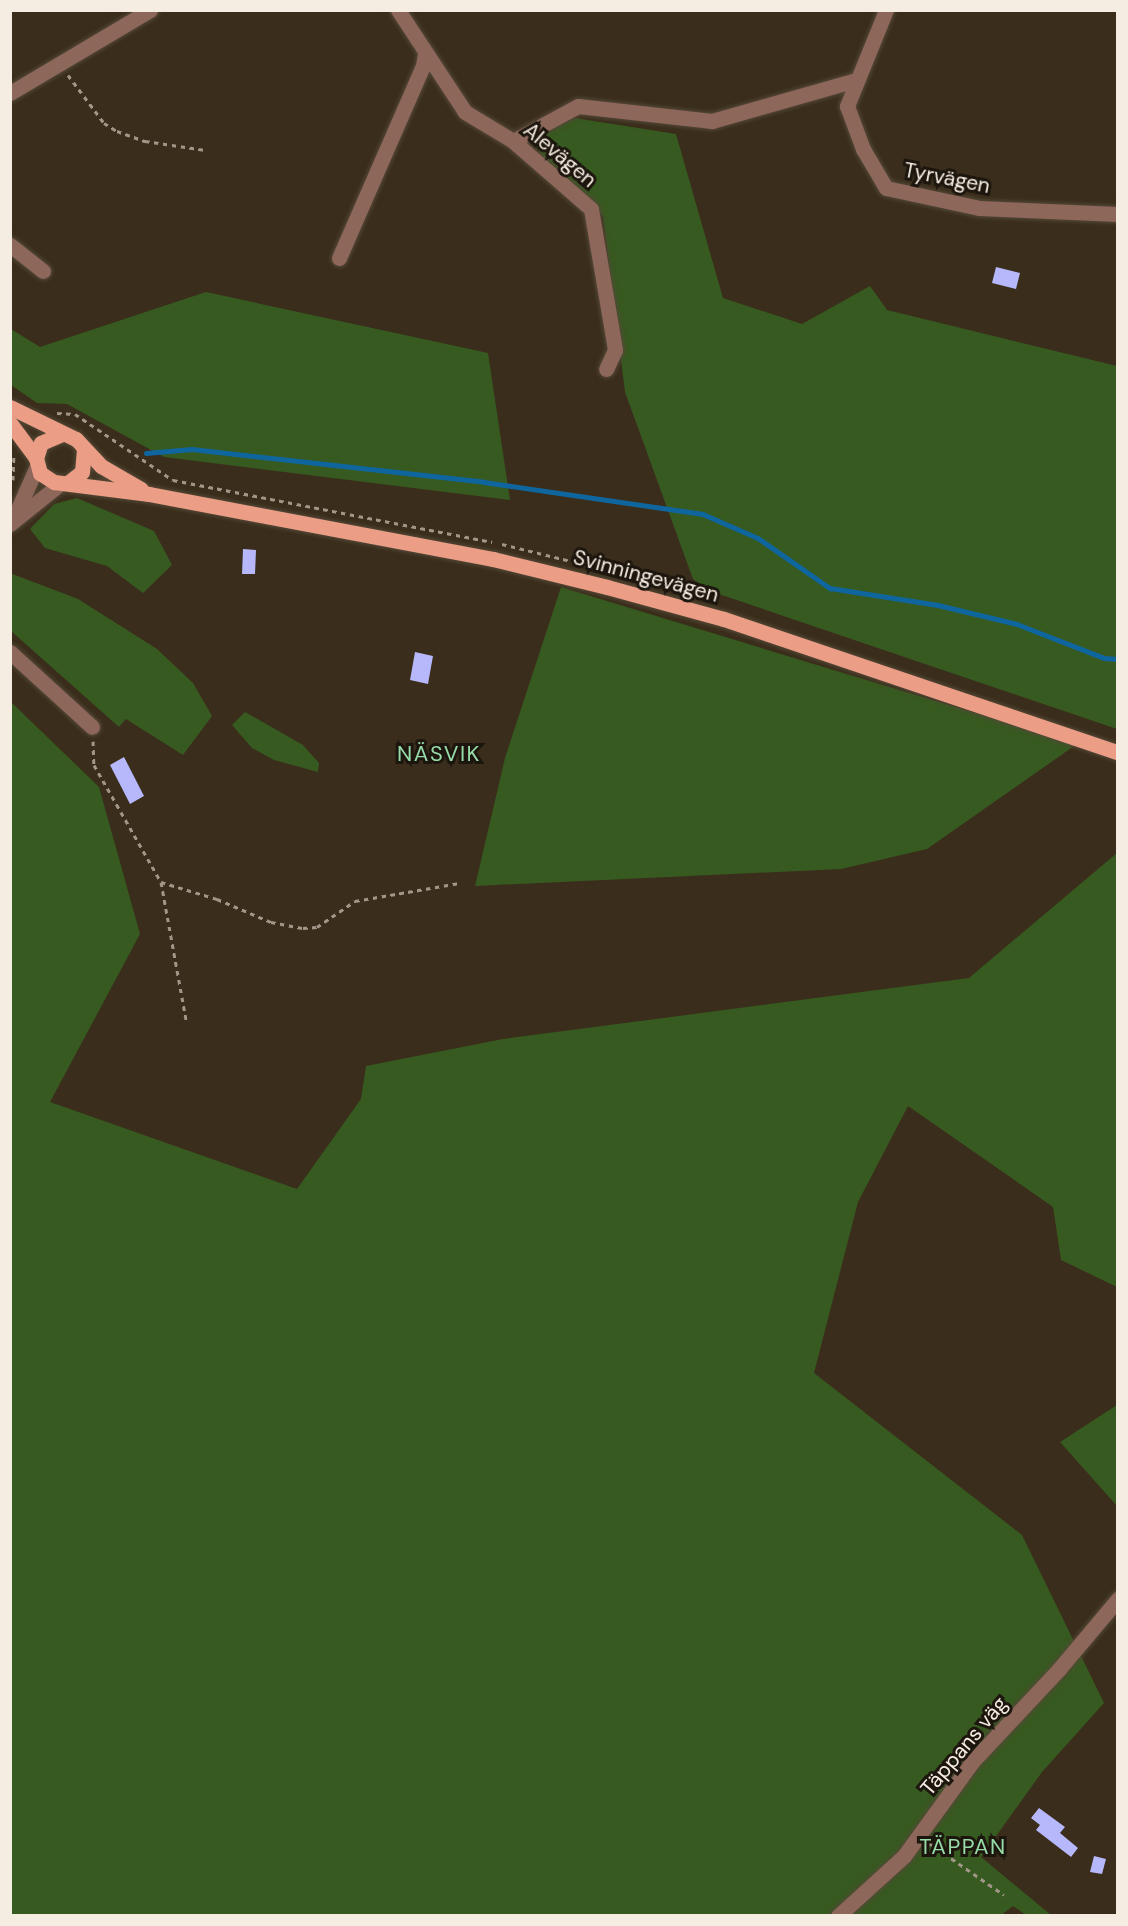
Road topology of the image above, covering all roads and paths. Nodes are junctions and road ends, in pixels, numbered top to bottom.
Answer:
1 (150, 10) edge
2 (398, 10) edge
3 (886, 10) edge
4 (425, 54) junction
5 (59, 63) junction
6 (856, 80) junction
7 (10, 93) edge
8 (513, 141) junction
9 (205, 150) dead end
10 (1118, 214) edge
11 (10, 245) edge
12 (339, 258) dead end
13 (43, 271) dead end
14 (606, 369) dead end
15 (10, 407) edge
16 (10, 423) edge
17 (62, 434) junction
18 (12, 448) dead end
19 (84, 450) junction
20 (36, 462) junction
21 (65, 483) junction
22 (12, 492) edge
23 (149, 494) junction
24 (11, 524) edge
25 (10, 651) edge
26 (92, 728) joint
27 (1118, 752) edge
28 (161, 882) junction
29 (459, 883) dead end
30 (186, 1020) dead end
31 (1118, 1599) edge
32 (918, 1836) junction
33 (1004, 1895) dead end
34 (838, 1916) edge

1 - 5 street
2 - 4 street, Alevägen
3 - 6 street
4 - 8 street, Alevägen
4 - 12 street
5 - 7 street
5 - 9 path
6 - 8 street
6 - 10 street, Tyrvägen
8 - 14 street, Alevägen
11 - 13 street
15 - 17 main road, Svinningevägen
16 - 20 main road, Svinningevägen
17 - 19 main road, Svinningevägen
17 - 20 main road
18 - 22 path
19 - 21 main road
19 - 23 main road, Svinningevägen
20 - 21 main road, Svinningevägen
20 - 24 street
21 - 23 main road, Svinningevägen
21 - 24 street
23 - 27 main road, Svinningevägen
25 - 26 street
26 - 28 path
28 - 29 path
28 - 30 path
31 - 32 street, Täppans väg
32 - 33 path
32 - 34 street, Täppans väg

